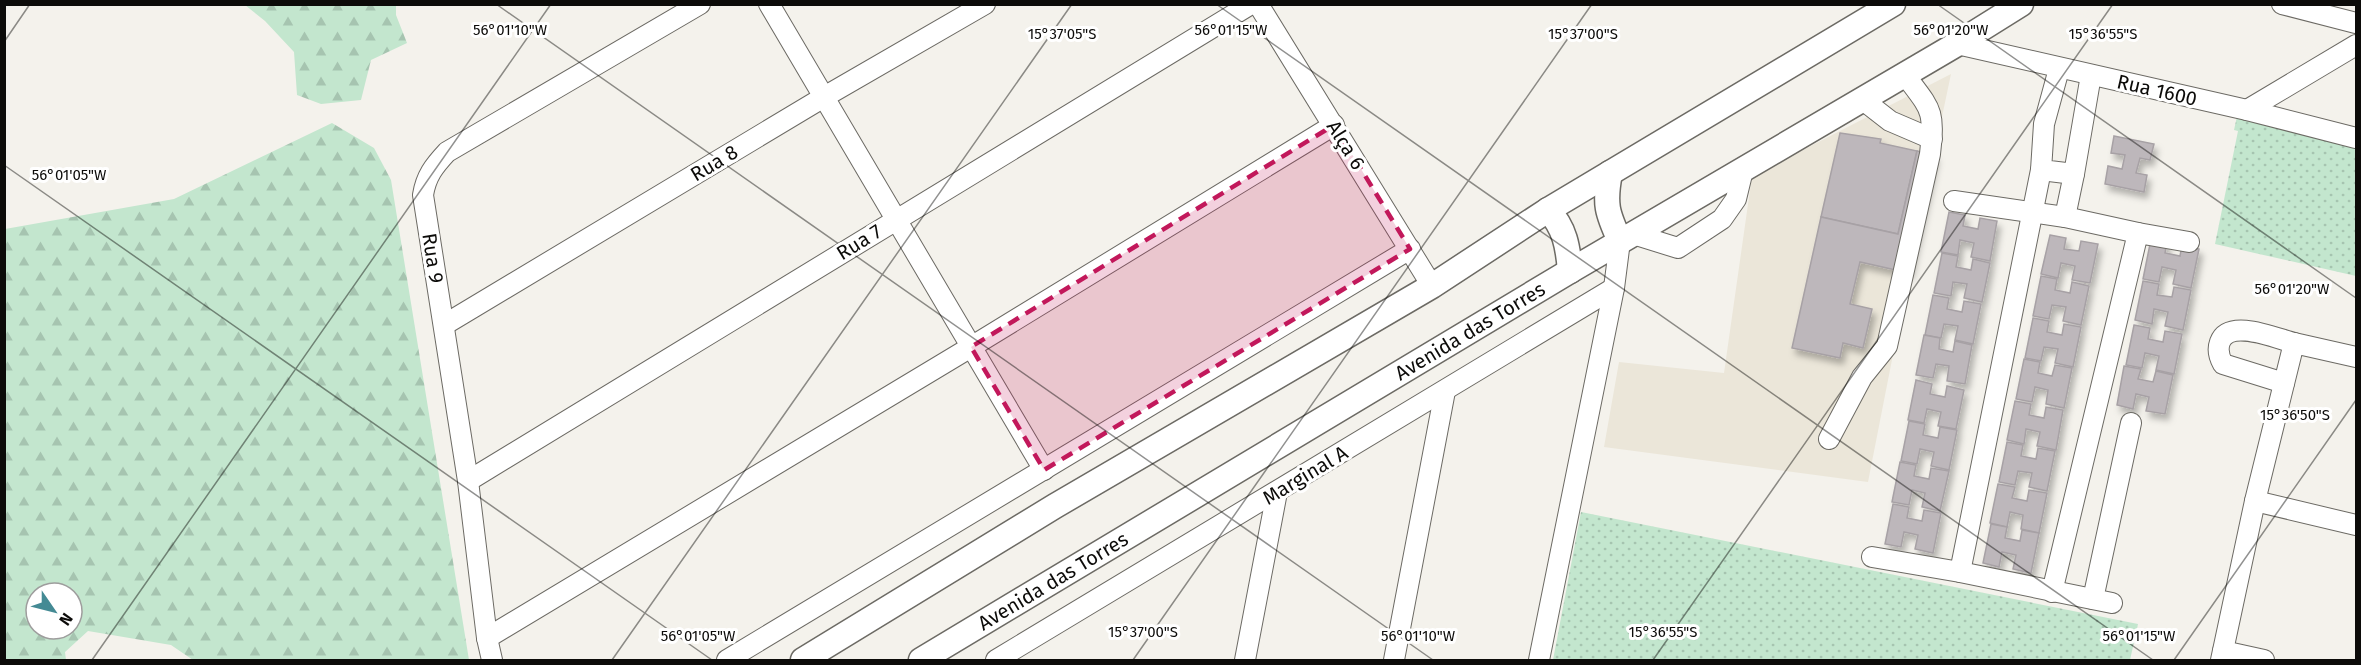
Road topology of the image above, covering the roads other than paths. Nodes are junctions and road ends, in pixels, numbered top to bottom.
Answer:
1 (700, 4) edge
2 (769, 4) edge
3 (985, 4) edge
4 (1251, 4) edge
5 (1258, 4) edge
6 (1893, 4) edge
7 (2021, 4) edge
8 (2282, 4) edge
9 (2356, 23) edge
10 (1957, 44) junction
11 (2356, 45) edge
12 (2059, 69) junction
13 (1905, 75) junction
14 (2091, 75) junction
15 (824, 97) junction
16 (1863, 100) junction
17 (2247, 110) junction
18 (1334, 125) junction
19 (2356, 138) edge
20 (1932, 139) junction
21 (1743, 170) junction
22 (2041, 170) junction
23 (1610, 173) junction
24 (2074, 174) junction
25 (1954, 201) dead end
26 (1548, 210) junction
27 (2033, 213) junction
28 (2065, 218) junction
29 (896, 219) junction
30 (2138, 233) junction
31 (1627, 238) junction
32 (2189, 242) dead end
33 (1410, 249) junction
34 (1570, 271) junction
35 (1432, 286) junction
36 (1614, 288) junction
37 (444, 325) junction
38 (2294, 343) junction
39 (971, 347) junction
40 (2356, 357) edge
41 (2284, 383) junction
42 (1445, 391) junction
43 (2131, 423) dead end
44 (1829, 439) dead end
45 (1044, 470) junction
46 (468, 481) junction
47 (1277, 492) junction
48 (2255, 501) junction
49 (2356, 525) edge
50 (1872, 557) dead end
51 (1960, 572) junction
52 (2052, 592) junction
53 (2093, 599) junction
54 (2112, 603) dead end
55 (487, 638) junction
56 (2222, 656) edge
57 (492, 660) edge
58 (727, 660) edge
59 (803, 660) edge
60 (921, 660) edge
61 (996, 660) edge
62 (1245, 660) edge
63 (1394, 660) edge
64 (1539, 660) edge
65 (2264, 660) edge

1 - 37 street, Rua 9
2 - 15 street
3 - 15 street, Rua 8
4 - 29 street, Rua 7
5 - 18 street, Alça 6
6 - 23 main road
7 - 10 main road, Avenida das Torres
8 - 9 street
10 - 12 street, Rua 1600
10 - 13 main road, Avenida das Torres
11 - 17 street
12 - 14 street, Rua 1600
12 - 22 street
13 - 16 main road, Avenida das Torres
13 - 20 street
14 - 17 street, Rua 1600
14 - 24 street
15 - 29 street
15 - 37 street, Rua 8
16 - 20 street
16 - 21 main road, Avenida das Torres
17 - 19 street, Rua 1600
18 - 33 street, Alça 6
18 - 39 street
20 - 44 street
21 - 31 main road, Avenida das Torres
21 - 31 street
22 - 24 street
22 - 27 street
23 - 26 main road
23 - 31 main road
24 - 28 street
25 - 27 street
26 - 34 main road
26 - 35 main road
27 - 28 street
27 - 51 street
28 - 30 street
29 - 39 street
29 - 46 street, Rua 7
30 - 32 street
30 - 52 street
31 - 34 main road, Avenida das Torres
31 - 36 street
33 - 35 street, Alça 6
33 - 45 street
34 - 60 main road, Avenida das Torres
35 - 59 main road
36 - 42 street, Marginal A
36 - 64 street
37 - 46 street, Rua 9
38 - 40 street
38 - 41 street
38 - 41 street
39 - 45 street
39 - 55 street
41 - 48 street
42 - 47 street, Marginal A
42 - 63 street
43 - 53 street
45 - 58 street
46 - 55 street, Rua 9
47 - 61 street, Marginal A
47 - 62 street
48 - 49 street
48 - 56 street
50 - 51 street
51 - 52 street
52 - 53 street
53 - 54 street
55 - 57 street, Rua 9
56 - 65 street

